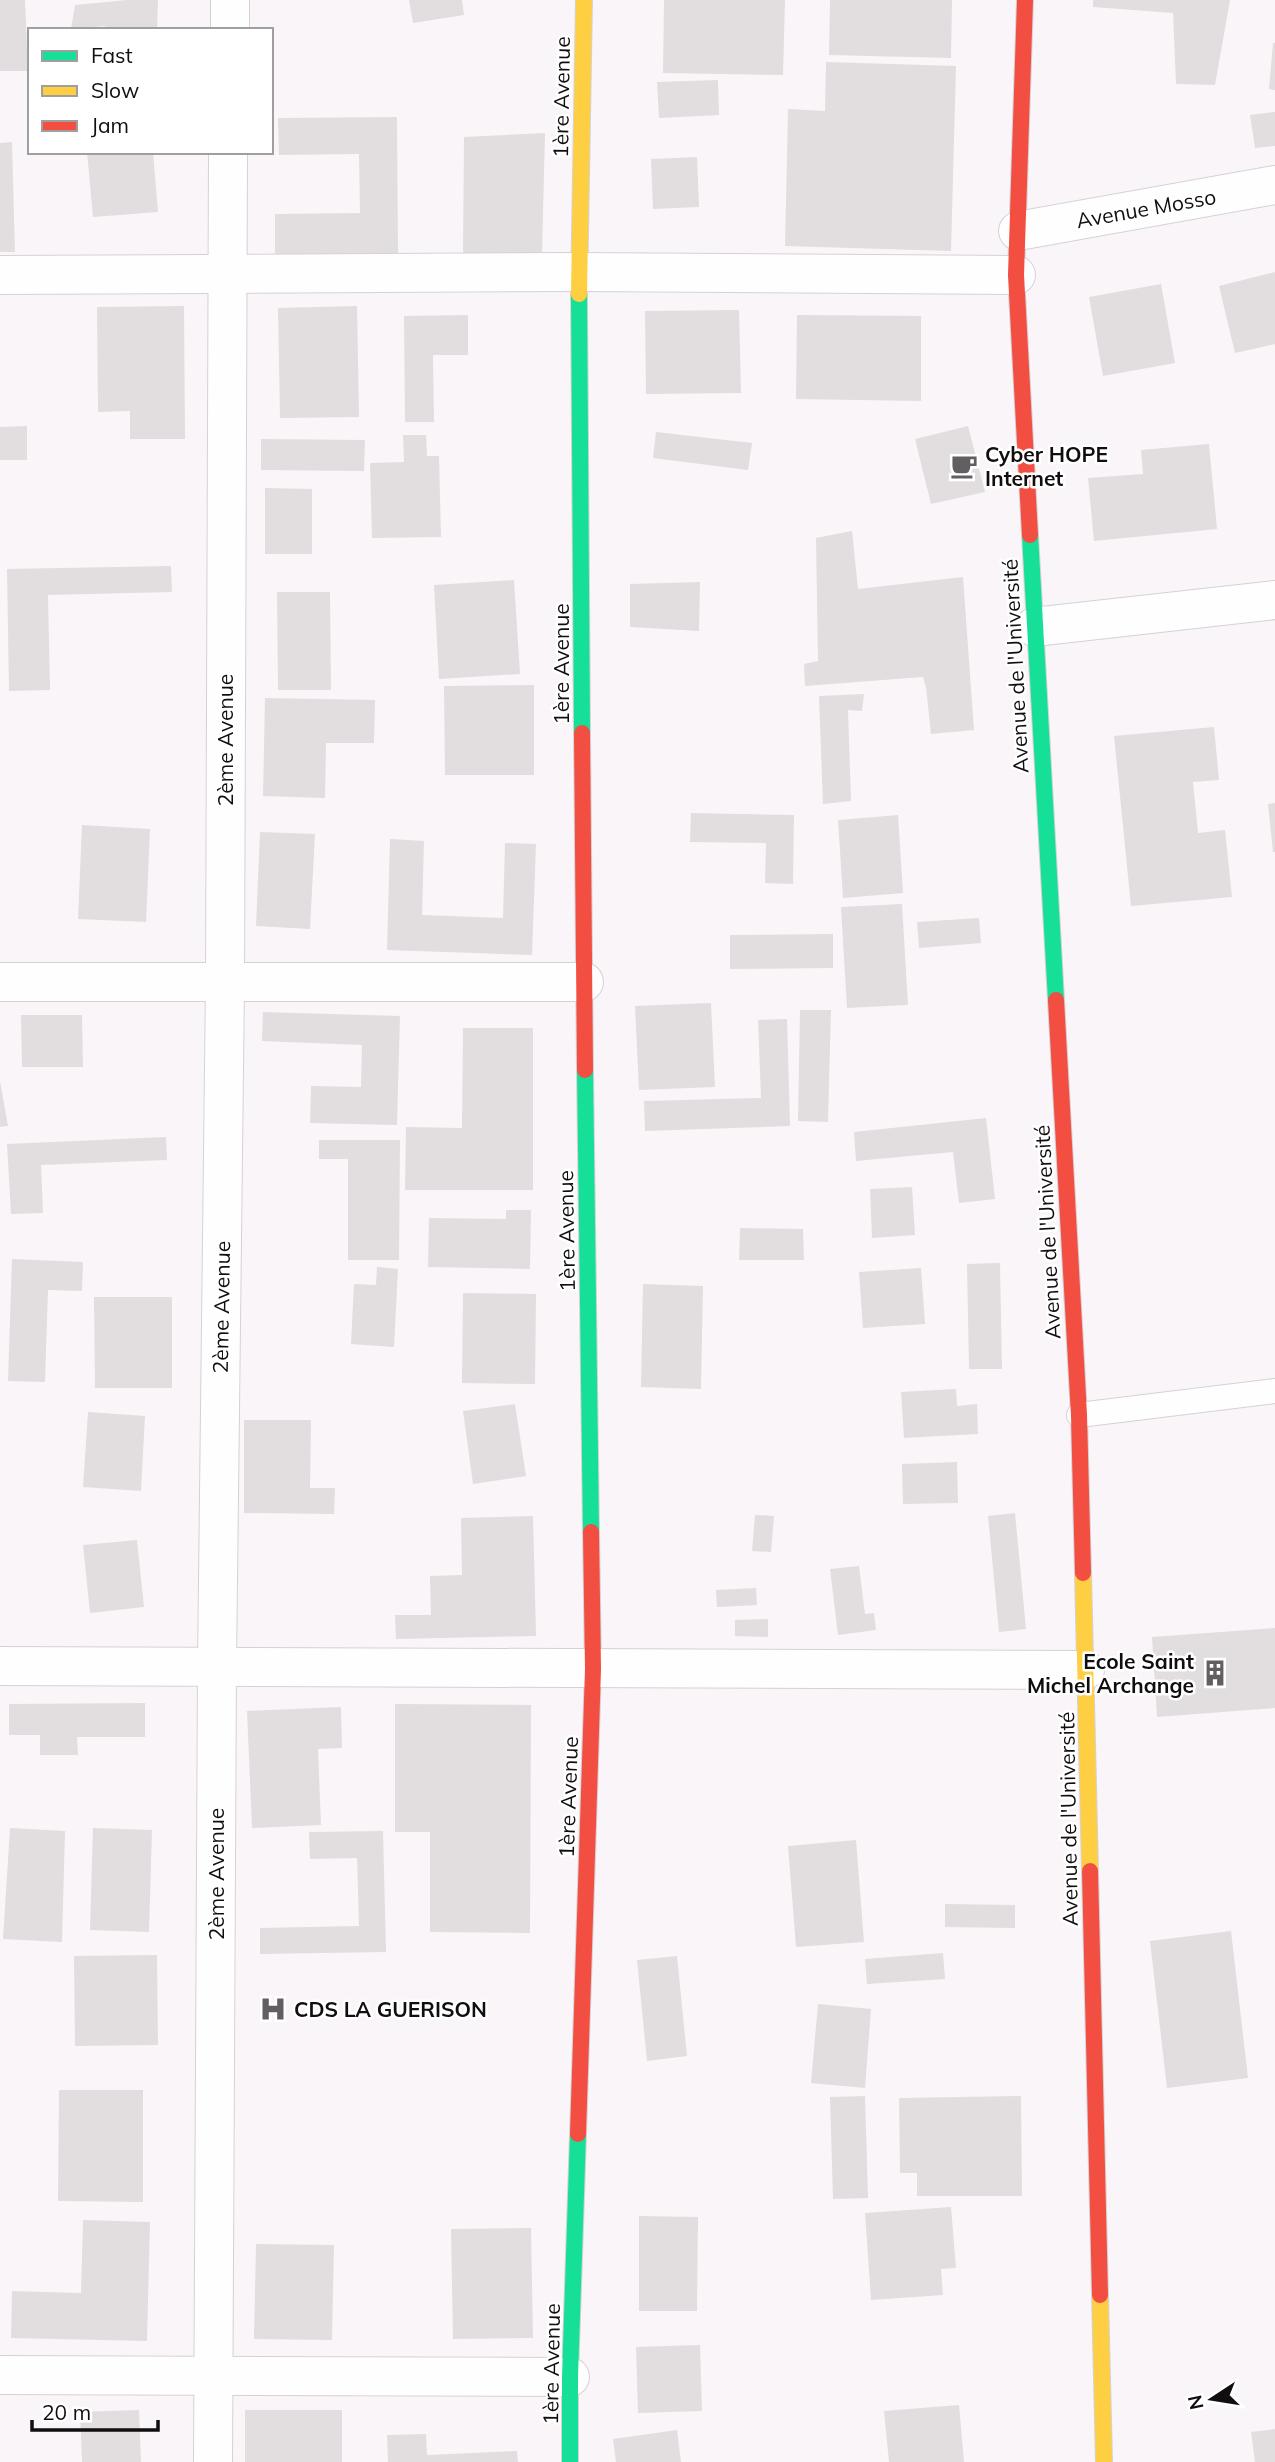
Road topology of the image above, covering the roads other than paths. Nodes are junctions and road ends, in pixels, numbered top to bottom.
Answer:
1 (230, 0) edge
2 (584, 0) edge
3 (1025, 0) edge
4 (230, 28) edge
5 (228, 154) edge
6 (1275, 185) edge
7 (1018, 231) junction
8 (579, 272) junction
9 (226, 274) junction
10 (0, 275) edge
11 (1016, 275) junction
12 (1275, 600) edge
13 (1034, 627) junction
14 (0, 982) edge
15 (584, 982) junction
16 (225, 983) junction
17 (1275, 1391) edge
18 (1079, 1415) junction
19 (0, 1666) edge
20 (217, 1666) junction
21 (593, 1670) junction
22 (1085, 1670) junction
23 (0, 2375) edge
24 (214, 2377) junction
25 (570, 2377) junction
26 (213, 2462) edge
27 (570, 2462) edge
28 (1104, 2462) edge

1 - 4 street
2 - 8 street, 1ère Avenue
3 - 7 street, Avenue de l'Université
5 - 9 street, 2ème Avenue
6 - 7 street, Avenue Mosso
7 - 11 street, Avenue de l'Université
8 - 9 street
8 - 11 street
8 - 15 street, 1ère Avenue
9 - 10 street
9 - 16 street, 2ème Avenue
11 - 13 street, Avenue de l'Université
12 - 13 street
13 - 18 street, Avenue de l'Université
14 - 16 street
15 - 16 street
15 - 21 street, 1ère Avenue
16 - 20 street, 2ème Avenue
17 - 18 lane
18 - 22 street, Avenue de l'Université
19 - 20 street
20 - 21 street
20 - 24 street, 2ème Avenue
21 - 22 street
21 - 25 street, 1ère Avenue
22 - 28 street, Avenue de l'Université
23 - 24 street
24 - 25 street
24 - 26 street, 2ème Avenue
25 - 27 street, 1ère Avenue

